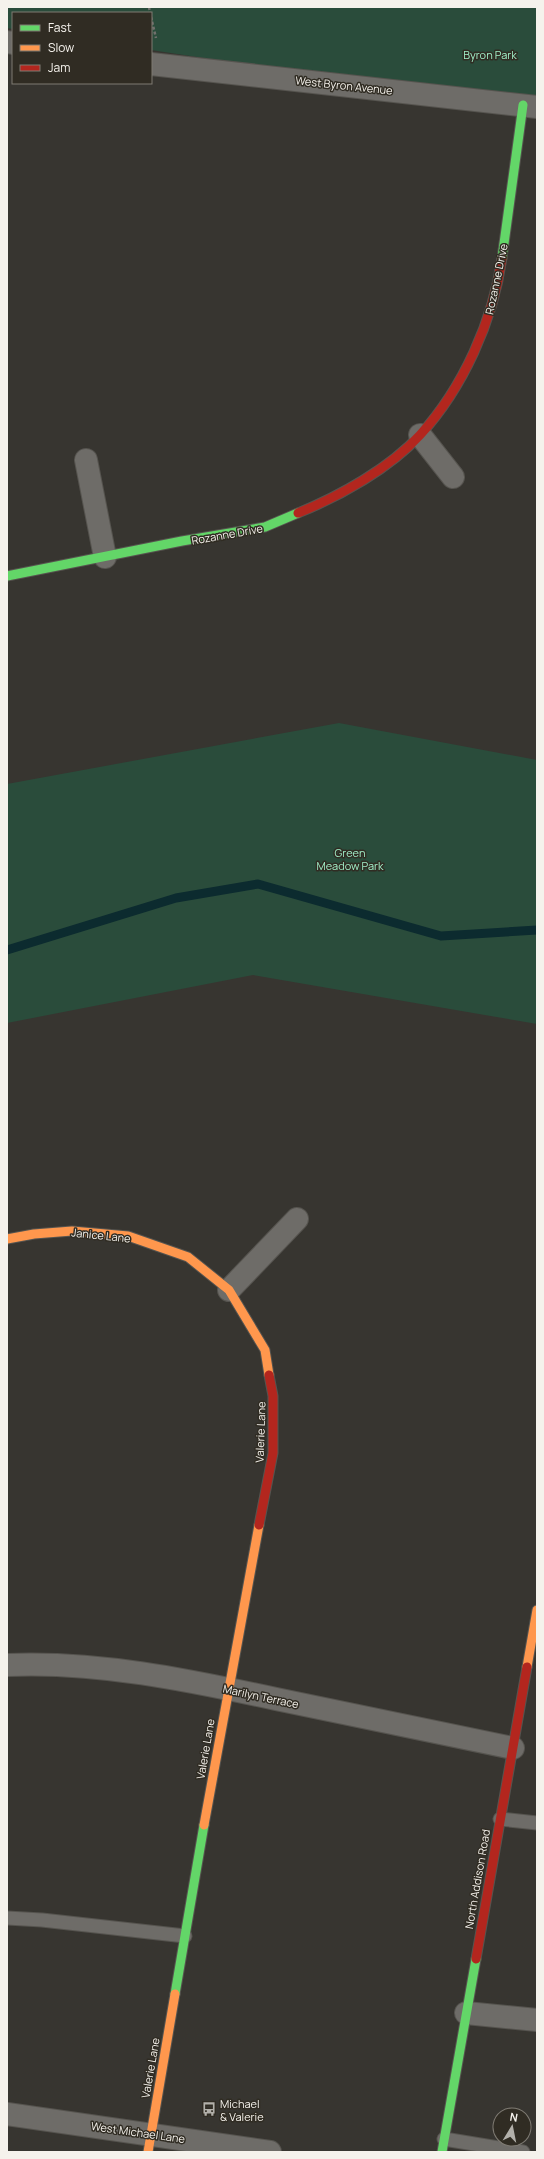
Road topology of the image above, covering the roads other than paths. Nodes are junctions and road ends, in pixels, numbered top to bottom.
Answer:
1 (152, 64) edge
2 (530, 106) edge
3 (420, 435) junction
4 (86, 460) dead end
5 (453, 477) dead end
6 (105, 557) junction
7 (7, 576) edge
8 (297, 1219) dead end
9 (7, 1239) edge
10 (229, 1290) junction
11 (265, 1350) joint
12 (537, 1610) edge
13 (7, 1665) edge
14 (228, 1688) junction
15 (512, 1748) junction
16 (500, 1819) junction
17 (537, 1823) edge
18 (7, 1918) edge
19 (185, 1936) junction
20 (466, 2013) junction
21 (537, 2020) edge
22 (7, 2114) edge
23 (444, 2139) junction
24 (149, 2143) edge
25 (270, 2152) edge
26 (442, 2152) edge
27 (523, 2152) edge

1 - 2 street, West Byron Avenue
2 - 3 street, Rozanne Drive
3 - 5 street
3 - 6 street, Rozanne Drive
4 - 6 street
6 - 7 street, Rozanne Drive
8 - 10 street
9 - 10 street, Janice Lane
10 - 11 street, Janice Lane
11 - 14 street, Valerie Lane
12 - 15 street, North Addison Road
13 - 14 street, Marilyn Terrace
14 - 15 street, Marilyn Terrace
14 - 19 street, Valerie Lane
15 - 16 street, North Addison Road
16 - 17 lane
16 - 20 street, North Addison Road
18 - 19 lane
19 - 24 street, Valerie Lane
20 - 21 street
20 - 23 street, North Addison Road
22 - 24 street, West Michael Lane
23 - 26 street, North Addison Road
23 - 27 lane
24 - 25 street, West Michael Lane

